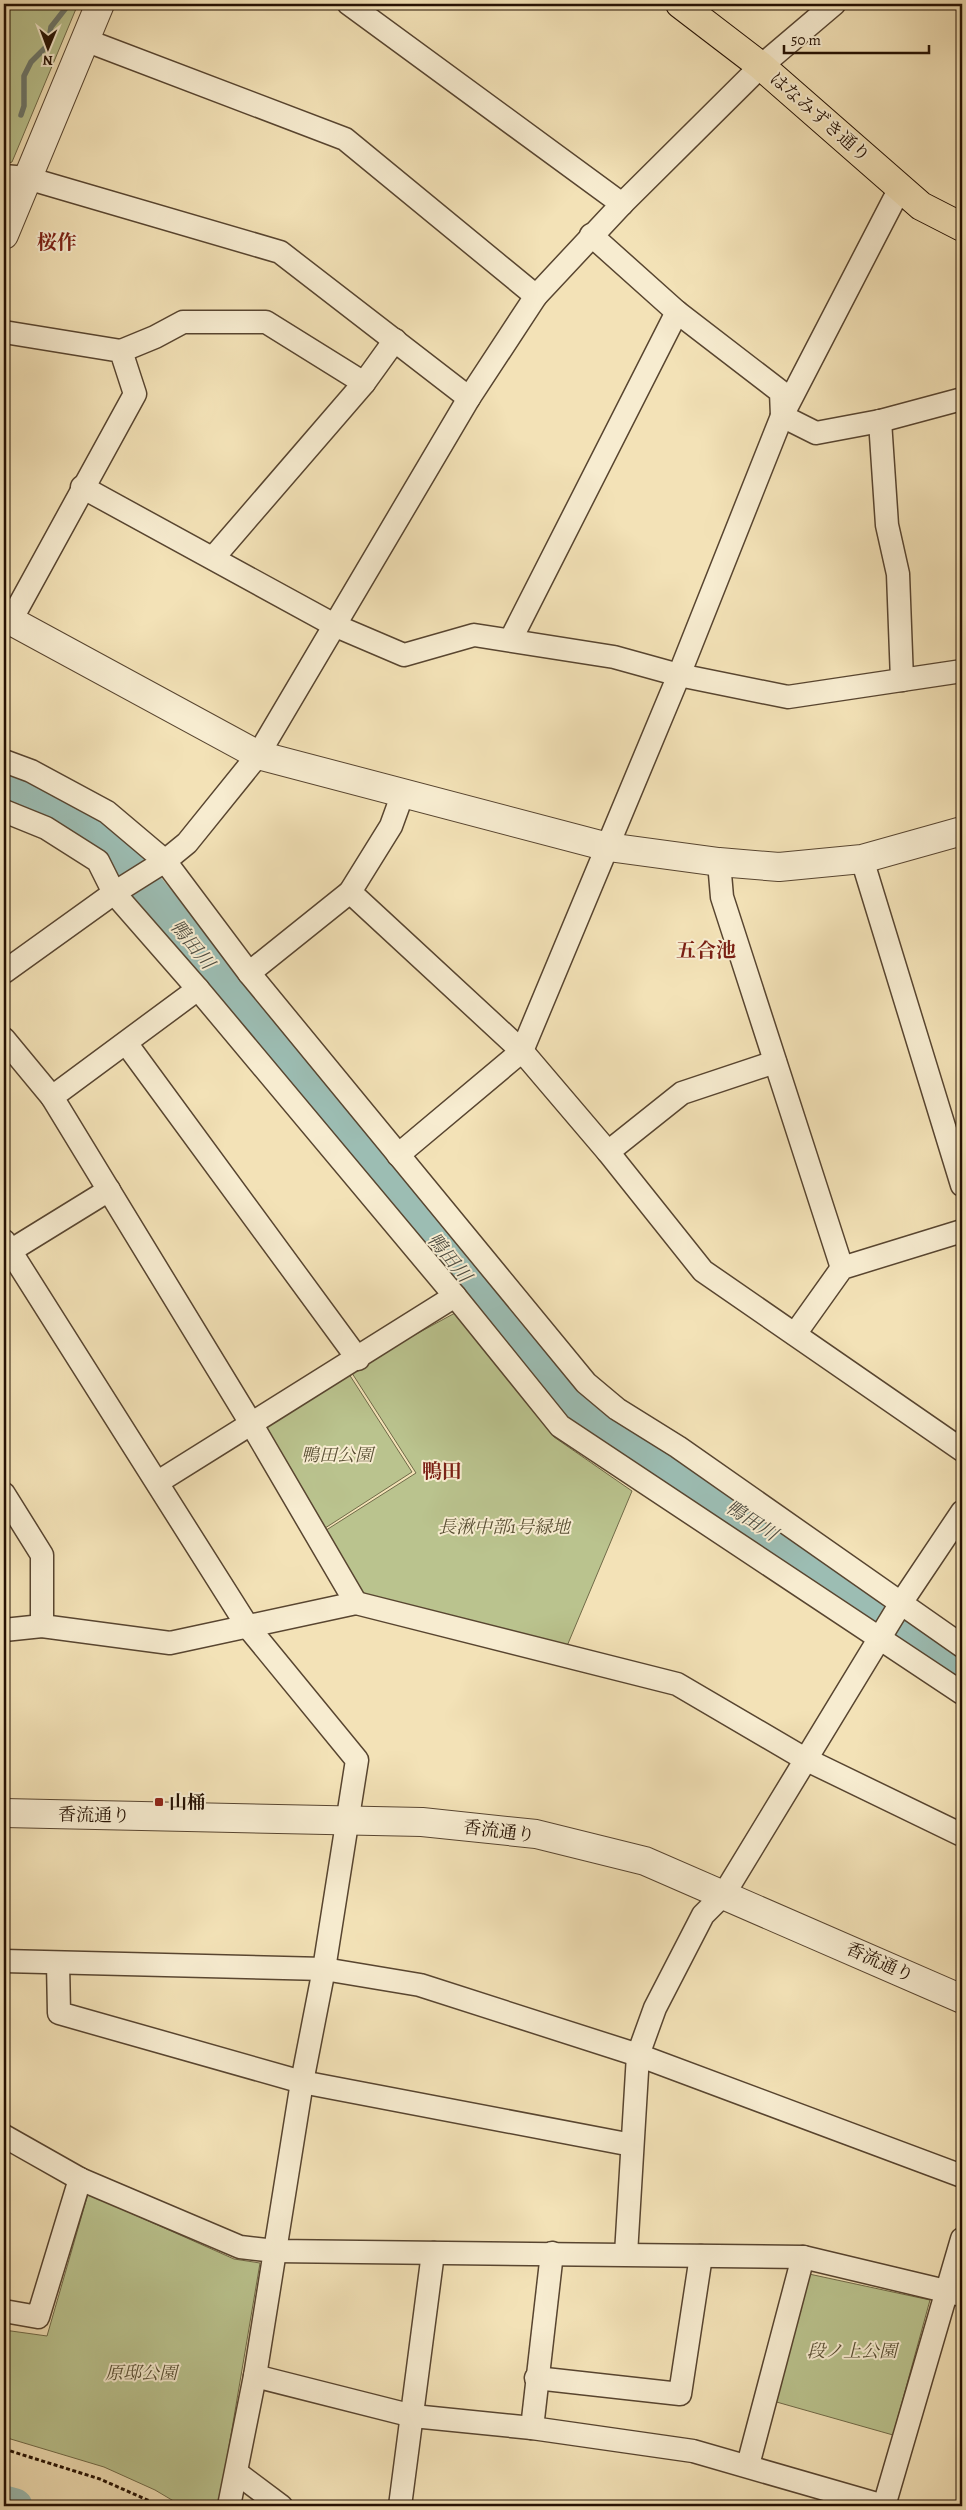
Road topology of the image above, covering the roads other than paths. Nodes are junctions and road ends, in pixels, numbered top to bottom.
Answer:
1 (100, 4) edge
2 (349, 4) edge
3 (680, 4) edge
4 (830, 5) edge
5 (85, 40) junction
6 (761, 66) junction
7 (15, 177) edge
8 (900, 188) junction
9 (622, 204) junction
10 (962, 226) edge
11 (4, 235) edge
12 (591, 235) junction
13 (536, 296) junction
14 (677, 312) junction
15 (4, 332) edge
16 (395, 340) junction
17 (121, 351) junction
18 (364, 383) junction
19 (469, 398) junction
20 (962, 399) edge
21 (782, 416) junction
22 (880, 421) junction
23 (82, 487) junction
24 (213, 558) junction
25 (7, 619) edge
26 (336, 626) junction
27 (511, 640) junction
28 (962, 671) edge
29 (679, 676) junction
30 (902, 680) junction
31 (258, 755) junction
32 (4, 762) edge
33 (403, 793) junction
34 (4, 811) edge
35 (962, 831) edge
36 (608, 847) junction
37 (862, 859) junction
38 (165, 860) junction
39 (719, 862) junction
40 (350, 892) junction
41 (114, 893) junction
42 (4, 972) edge
43 (249, 973) junction
44 (198, 989) junction
45 (4, 1039) edge
46 (126, 1043) junction
47 (522, 1051) junction
48 (775, 1062) junction
49 (52, 1097) junction
50 (608, 1152) junction
51 (398, 1155) junction
52 (962, 1184) edge
53 (109, 1190) junction
54 (962, 1231) edge
55 (7, 1246) edge
56 (842, 1268) junction
57 (455, 1296) junction
58 (796, 1334) junction
59 (358, 1359) junction
60 (252, 1425) junction
61 (962, 1450) edge
62 (158, 1482) junction
63 (4, 1494) edge
64 (962, 1512) edge
65 (356, 1603) junction
66 (901, 1603) junction
67 (42, 1626) junction
68 (248, 1627) junction
69 (4, 1630) edge
70 (879, 1638) junction
71 (962, 1646) edge
72 (962, 1694) edge
73 (805, 1759) junction
74 (4, 1813) edge
75 (348, 1819) junction
76 (962, 1835) edge
77 (724, 1894) junction
78 (4, 1961) edge
79 (58, 1963) junction
80 (324, 1969) junction
81 (962, 1999) edge
82 (638, 2056) junction
83 (302, 2082) junction
84 (4, 2136) edge
85 (632, 2145) junction
86 (962, 2176) edge
87 (80, 2179) junction
88 (962, 2240) edge
89 (275, 2251) junction
90 (433, 2253) junction
91 (552, 2254) junction
92 (626, 2254) junction
93 (701, 2256) junction
94 (803, 2257) junction
95 (955, 2293) edge
96 (4, 2311) edge
97 (254, 2376) junction
98 (536, 2378) junction
99 (413, 2416) junction
100 (532, 2428) junction
101 (748, 2465) junction
102 (237, 2473) junction
103 (229, 2506) edge
104 (281, 2506) edge
105 (400, 2506) edge
106 (884, 2506) edge

1 - 5 street
2 - 9 street
3 - 6 main road, はなみずき通り
4 - 6 street
5 - 7 street
5 - 13 street
6 - 8 main road, はなみずき通り
6 - 9 street
7 - 11 street
7 - 16 street
8 - 10 main road, はなみずき通り
8 - 21 street
9 - 12 street
12 - 13 street
12 - 14 street
13 - 19 street
14 - 21 street
14 - 27 street
15 - 17 street
16 - 18 street
16 - 19 street
17 - 18 street
17 - 23 street
18 - 24 street
19 - 26 street
20 - 22 street
21 - 22 street
21 - 29 street
22 - 30 street
23 - 24 street
23 - 25 street
24 - 26 street
25 - 31 street
26 - 27 street
26 - 31 street
27 - 29 street
28 - 30 street
29 - 30 street
29 - 36 street
31 - 33 street
31 - 38 street
32 - 38 street
33 - 36 street
33 - 40 street
34 - 41 street
35 - 37 street
36 - 39 street
36 - 47 street
37 - 39 street
37 - 52 street
38 - 41 street
38 - 43 street
39 - 48 street
40 - 43 street
40 - 47 street
41 - 42 street
41 - 44 street
43 - 51 street
44 - 46 street
44 - 57 street
45 - 49 street
46 - 49 street
46 - 59 street
47 - 50 street
47 - 51 street
48 - 50 street
48 - 56 street
49 - 53 street
50 - 58 street
51 - 66 street
53 - 55 street
53 - 60 street
54 - 56 street
55 - 62 street
56 - 58 street
57 - 59 street
57 - 70 street
58 - 61 street
59 - 60 street
60 - 62 street
60 - 65 street
62 - 68 street
63 - 67 street
64 - 66 street
65 - 68 street
65 - 73 street
66 - 70 street
66 - 71 street
67 - 68 street
67 - 69 street
68 - 75 street
70 - 72 street
70 - 73 street
73 - 76 street
73 - 77 street
74 - 75 street, 香流通り
75 - 77 street, 香流通り
75 - 80 street
77 - 81 street, 香流通り
77 - 82 street
78 - 79 street
79 - 80 street
79 - 83 street
80 - 82 street
80 - 83 street
82 - 85 street
82 - 86 street
83 - 85 street
83 - 89 street
84 - 87 street
85 - 92 street
87 - 89 street
87 - 96 street
88 - 95 street
89 - 90 street
89 - 97 street
90 - 91 street
90 - 99 street
91 - 92 street
91 - 98 street
92 - 93 street
93 - 94 street
93 - 98 street
94 - 95 street
94 - 101 street
95 - 106 street
97 - 99 street
97 - 102 street
98 - 100 street
99 - 100 street
99 - 105 street
100 - 101 street
101 - 106 street
102 - 103 street
102 - 104 street

